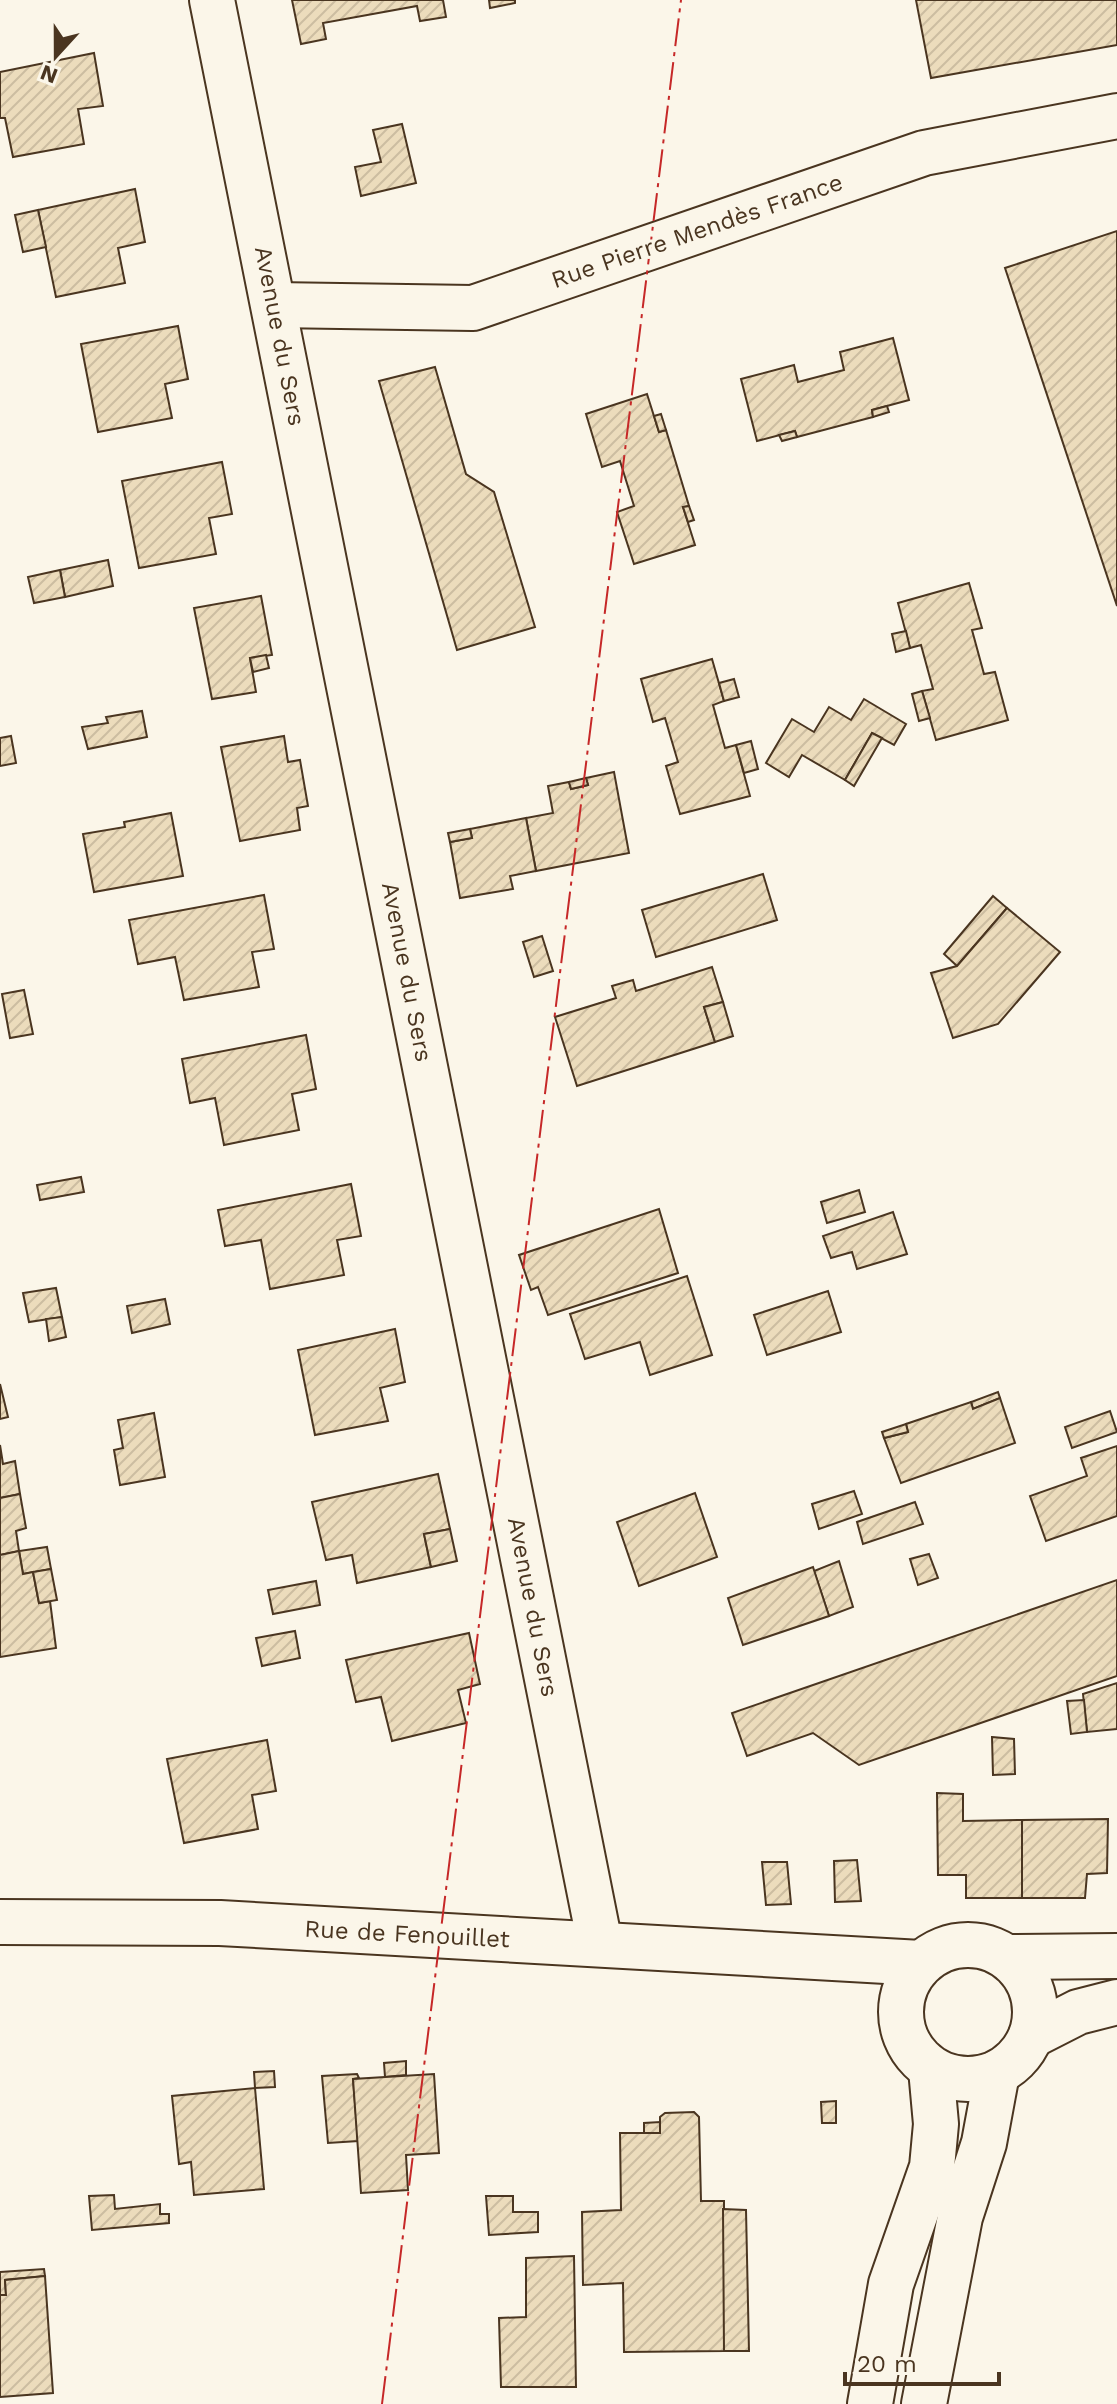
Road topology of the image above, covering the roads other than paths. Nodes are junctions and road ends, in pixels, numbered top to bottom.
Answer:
1 (212, 0) edge
2 (1117, 116) edge
3 (274, 305) junction
4 (0, 1922) edge
5 (600, 1944) junction
6 (813, 1956) junction
7 (1117, 1956) edge
8 (1008, 1957) junction
9 (921, 1963) junction
10 (1117, 2002) edge
11 (900, 2012) junction
12 (1031, 2036) junction
13 (931, 2069) junction
14 (997, 2073) junction
15 (870, 2404) edge
16 (924, 2404) edge

1 - 3 street, Avenue du Sers
2 - 3 street, Rue Pierre Mendès France
3 - 5 street, Avenue du Sers
4 - 5 street, Rue de Fenouillet
5 - 6 street, Rue de Fenouillet
6 - 9 street, Rue de Fenouillet
6 - 11 street, Rue de Fenouillet
7 - 8 street
8 - 9 street
8 - 12 street
9 - 11 street
10 - 12 street
11 - 13 street
12 - 14 street
13 - 14 street
13 - 15 street
14 - 16 street

